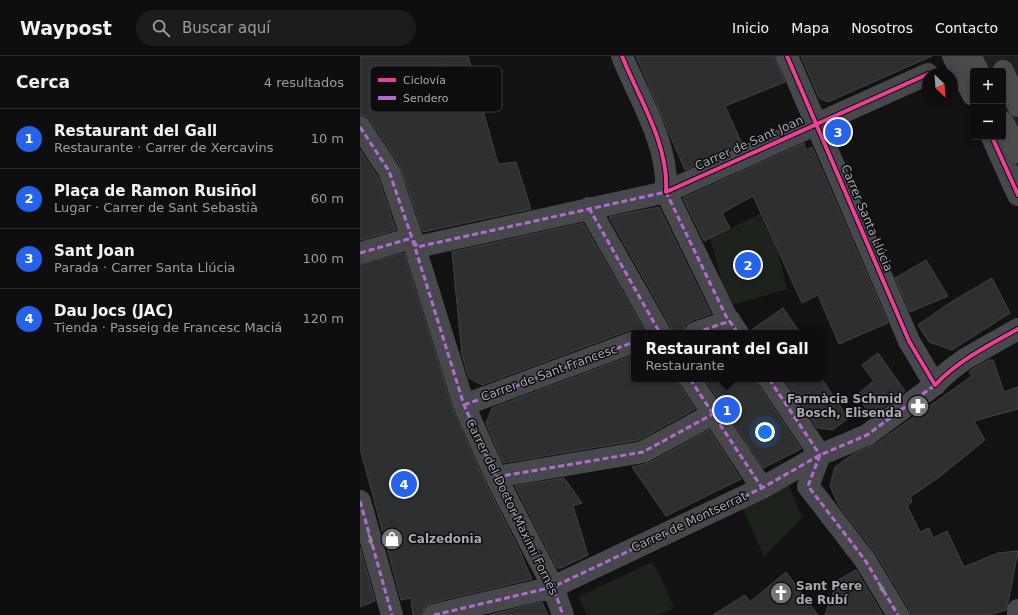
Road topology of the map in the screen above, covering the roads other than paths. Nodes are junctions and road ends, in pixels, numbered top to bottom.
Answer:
1 (622, 56) edge
2 (787, 56) edge
3 (953, 56) edge
4 (966, 56) edge
5 (970, 56) edge
6 (996, 56) edge
7 (941, 68) edge
8 (976, 68) edge
9 (1002, 68) edge
10 (922, 77) edge
11 (1006, 78) edge
12 (970, 89) edge
13 (1018, 106) edge
14 (816, 124) junction
15 (360, 127) edge
16 (1006, 128) edge
17 (993, 140) edge
18 (1018, 152) edge
19 (666, 192) junction
20 (1018, 195) edge
21 (588, 208) junction
22 (412, 238) junction
23 (360, 253) edge
24 (734, 327) edge
25 (1018, 328) edge
26 (657, 330) edge
27 (714, 330) edge
28 (631, 343) edge
29 (692, 382) edge
30 (771, 382) edge
31 (935, 384) junction
32 (464, 405) junction
33 (713, 414) junction
34 (820, 455) junction
35 (496, 477) junction
36 (762, 488) junction
37 (360, 501) edge
38 (553, 587) junction
39 (1018, 610) edge
40 (392, 615) edge
41 (434, 615) edge
42 (563, 615) edge
43 (898, 615) edge
44 (1018, 615) edge

1 - 19 street
2 - 14 street, Carrer Santa Llúcia
3 - 12 street
4 - 7 street, Carrer de Sant Joan
5 - 8 main road
6 - 9 main road
10 - 14 street, Carrer de Sant Joan
11 - 13 main road
14 - 19 street, Carrer de Sant Joan
14 - 31 street, Carrer Santa Llúcia
15 - 22 street, Carrer del Doctor Maximí Fornés
16 - 18 main road
17 - 20 street
19 - 21 street, Carrer de Sant Joan
19 - 24 street
21 - 22 street, Carrer de Sant Joan
21 - 26 street
22 - 23 street
22 - 32 street, Carrer del Doctor Maximí Fornés
24 - 27 street
25 - 31 street, Carrer de Montserrat
28 - 32 street, Carrer de Sant Francesc
29 - 33 street
30 - 34 street
31 - 34 street, Carrer de Montserrat
32 - 35 street, Carrer del Doctor Maximí Fornés
33 - 35 street
33 - 36 street
34 - 36 street, Carrer de Montserrat
34 -> 43 street
35 - 38 street, Carrer del Doctor Maximí Fornés
36 - 38 street, Carrer de Montserrat
37 -> 40 street
38 - 41 street, Carrer de Montserrat
38 - 42 street, Carrer del Doctor Maximí Fornés
39 - 44 street

